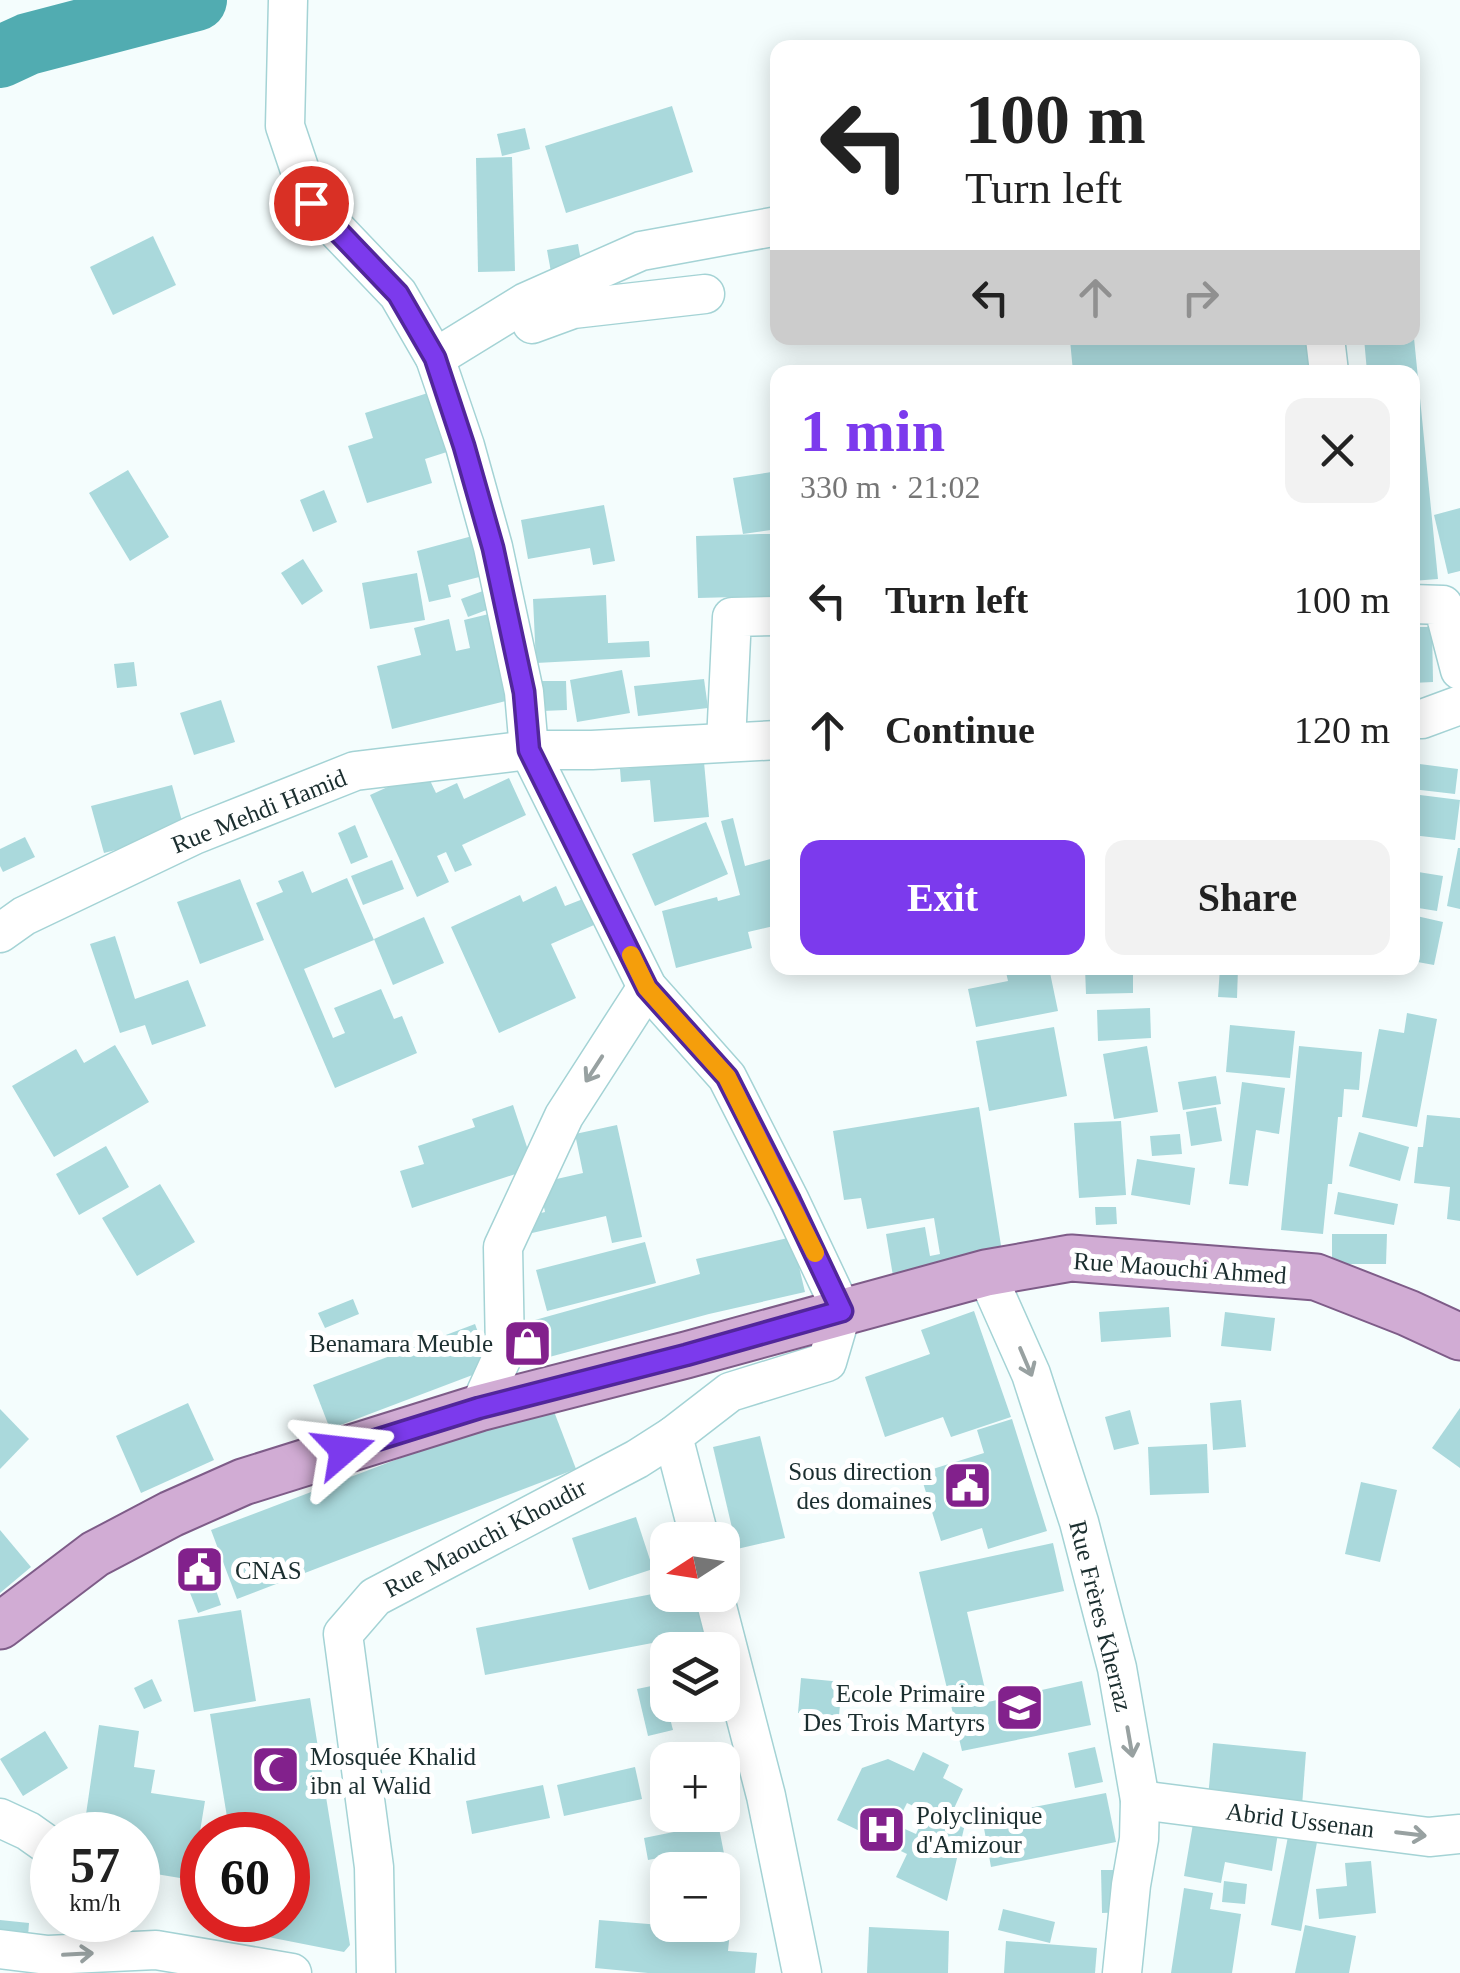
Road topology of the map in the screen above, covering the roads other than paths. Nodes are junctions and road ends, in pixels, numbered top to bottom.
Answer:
1 (288, 0) edge
2 (770, 228) edge
3 (704, 294) dead end
4 (435, 358) junction
5 (1420, 604) edge
6 (770, 616) edge
7 (1460, 670) edge
8 (1460, 705) edge
9 (1420, 718) edge
10 (1420, 720) edge
11 (1460, 738) edge
12 (770, 740) edge
13 (726, 742) junction
14 (529, 750) junction
15 (0, 933) edge
16 (647, 988) junction
17 (986, 1273) junction
18 (842, 1311) junction
19 (1460, 1336) edge
20 (479, 1408) junction
21 (673, 1436) junction
22 (695, 1522) edge
23 (718, 1612) edge
24 (0, 1626) edge
25 (1140, 1800) junction
26 (0, 1818) edge
27 (30, 1832) edge
28 (1460, 1834) edge
29 (149, 1942) edge
30 (0, 1949) edge
31 (156, 1950) junction
32 (292, 1973) edge
33 (376, 1973) edge
34 (802, 1973) edge
35 (1122, 1973) edge

1 - 4 street
2 - 4 street
3 - 4 street
4 - 14 street
5 - 7 street
6 - 13 street
8 - 9 street
10 - 11 street
12 - 13 street, Rue Mehdi Hamid
13 - 14 street, Rue Mehdi Hamid
14 - 15 street, Rue Mehdi Hamid
14 - 16 street
16 - 18 street
16 -> 20 street
17 - 18 main road, Rue Maouchi Ahmed
17 - 19 main road, Rue Maouchi Ahmed
17 -> 25 street, Rue Frères Kherraz
18 - 20 main road, Rue Maouchi Ahmed
18 - 21 street, Rue Maouchi Khoudir
20 - 24 main road, Rue Maouchi Ahmed
21 - 22 street
21 - 33 street, Rue Maouchi Khoudir
23 - 34 street
25 -> 28 street, Abrid Ussenan
25 - 35 street, Rue Frères Kherraz
26 - 27 street
29 - 31 street
30 -> 31 street
31 - 32 street

